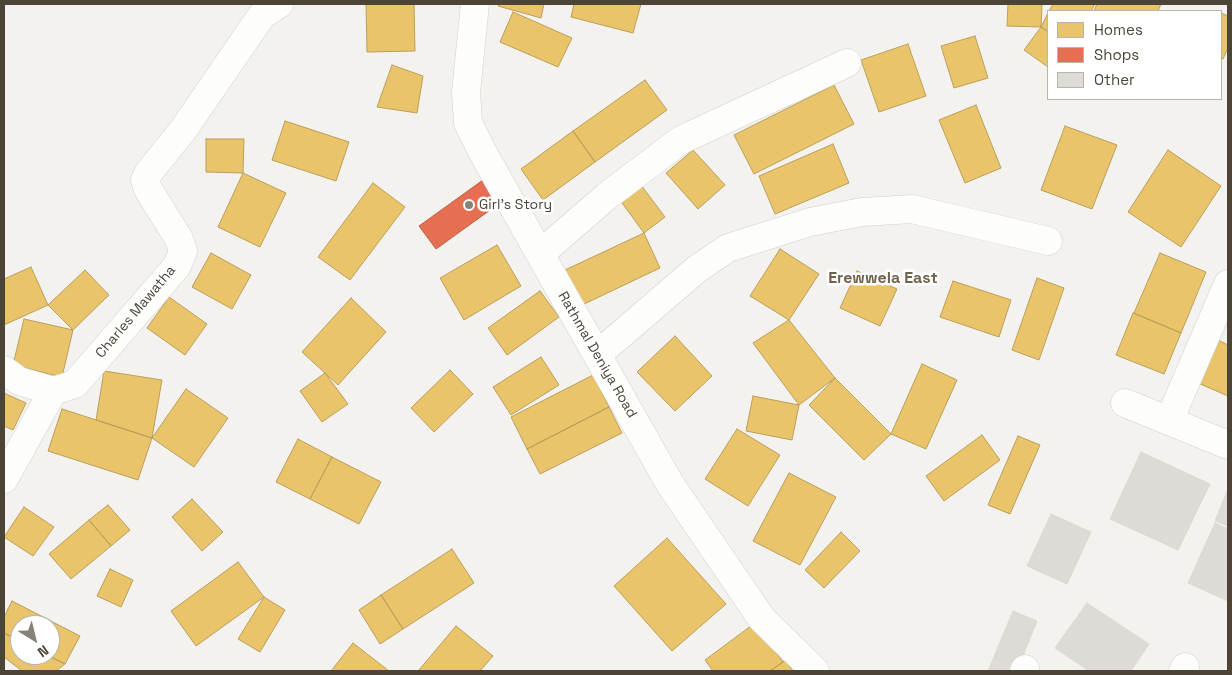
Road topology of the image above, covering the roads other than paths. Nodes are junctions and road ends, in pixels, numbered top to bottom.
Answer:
1 (279, 4) edge
2 (475, 4) edge
3 (847, 63) dead end
4 (1048, 241) dead end
5 (540, 254) junction
6 (1228, 284) edge
7 (597, 355) junction
8 (4, 370) edge
9 (53, 391) junction
10 (1126, 402) dead end
11 (1169, 421) junction
12 (1228, 446) edge
13 (4, 479) edge
14 (815, 671) edge

1 - 9 street, Charles Mawatha
2 - 5 street, Rathmal Deniya Road
3 - 5 street
4 - 7 street
5 - 7 street, Rathmal Deniya Road
6 - 11 street
7 - 14 street, Rathmal Deniya Road
8 - 9 street
9 - 13 street
10 - 11 street
11 - 12 street

